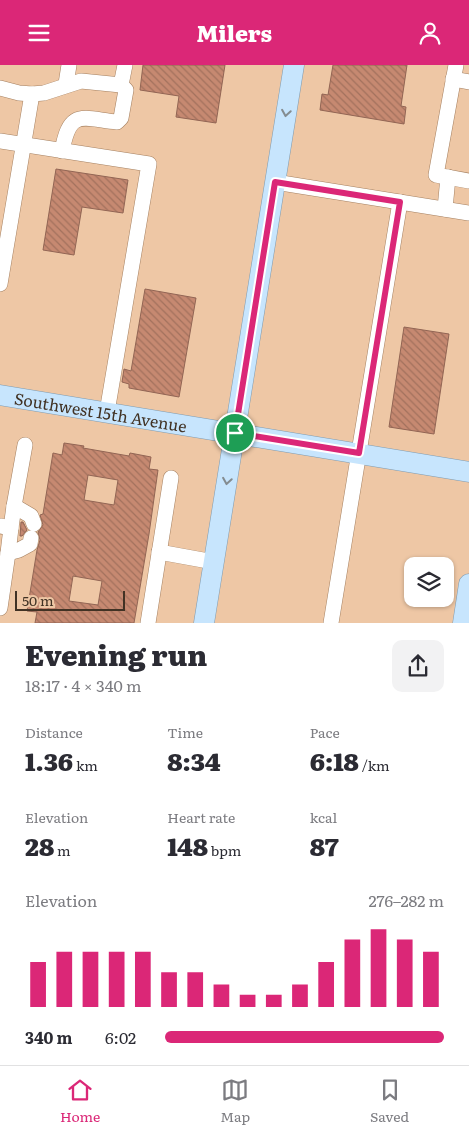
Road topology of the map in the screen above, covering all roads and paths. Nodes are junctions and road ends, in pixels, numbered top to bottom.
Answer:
1 (69, 65) edge
2 (125, 65) edge
3 (294, 65) edge
4 (455, 72) edge
5 (469, 82) edge
6 (66, 85) junction
7 (121, 85) junction
8 (0, 87) edge
9 (32, 94) junction
10 (0, 141) edge
11 (22, 145) junction
12 (62, 151) junction
13 (448, 177) junction
14 (469, 181) edge
15 (275, 182) junction
16 (400, 202) junction
17 (445, 209) junction
18 (469, 213) edge
19 (0, 284) edge
20 (0, 395) edge
21 (107, 412) junction
22 (235, 433) junction
23 (25, 445) dead end
24 (359, 453) junction
25 (469, 472) edge
26 (171, 478) dead end
27 (14, 506) junction
28 (6, 527) edge
29 (159, 552) junction
30 (8, 553) junction
31 (214, 562) junction
32 (469, 583) edge
33 (0, 608) edge
34 (148, 623) edge
35 (204, 623) edge
36 (331, 623) edge
37 (463, 623) edge

1 - 6 street
2 - 7 street
3 -> 15 main road
4 - 5 street
4 - 13 street
6 - 7 street
6 - 9 street
7 - 12 street
8 - 9 street
9 - 11 street
10 - 11 street
11 - 12 street
11 - 19 street
12 - 21 street
13 - 14 street
13 - 17 street
15 - 16 street
15 - 22 main road
16 - 17 street
16 - 24 street
17 - 18 street
20 - 21 main road, Southwest 15th Avenue
21 - 22 main road, Southwest 15th Avenue
22 - 24 main road, Southwest 15th Avenue
22 -> 31 main road
23 - 27 street
24 - 25 main road, Southwest 15th Avenue
24 - 36 street
26 - 29 street
27 - 28 street
27 - 30 street
28 - 30 street
29 - 31 street
29 - 34 street
30 - 33 street
31 - 35 main road
32 - 37 main road

